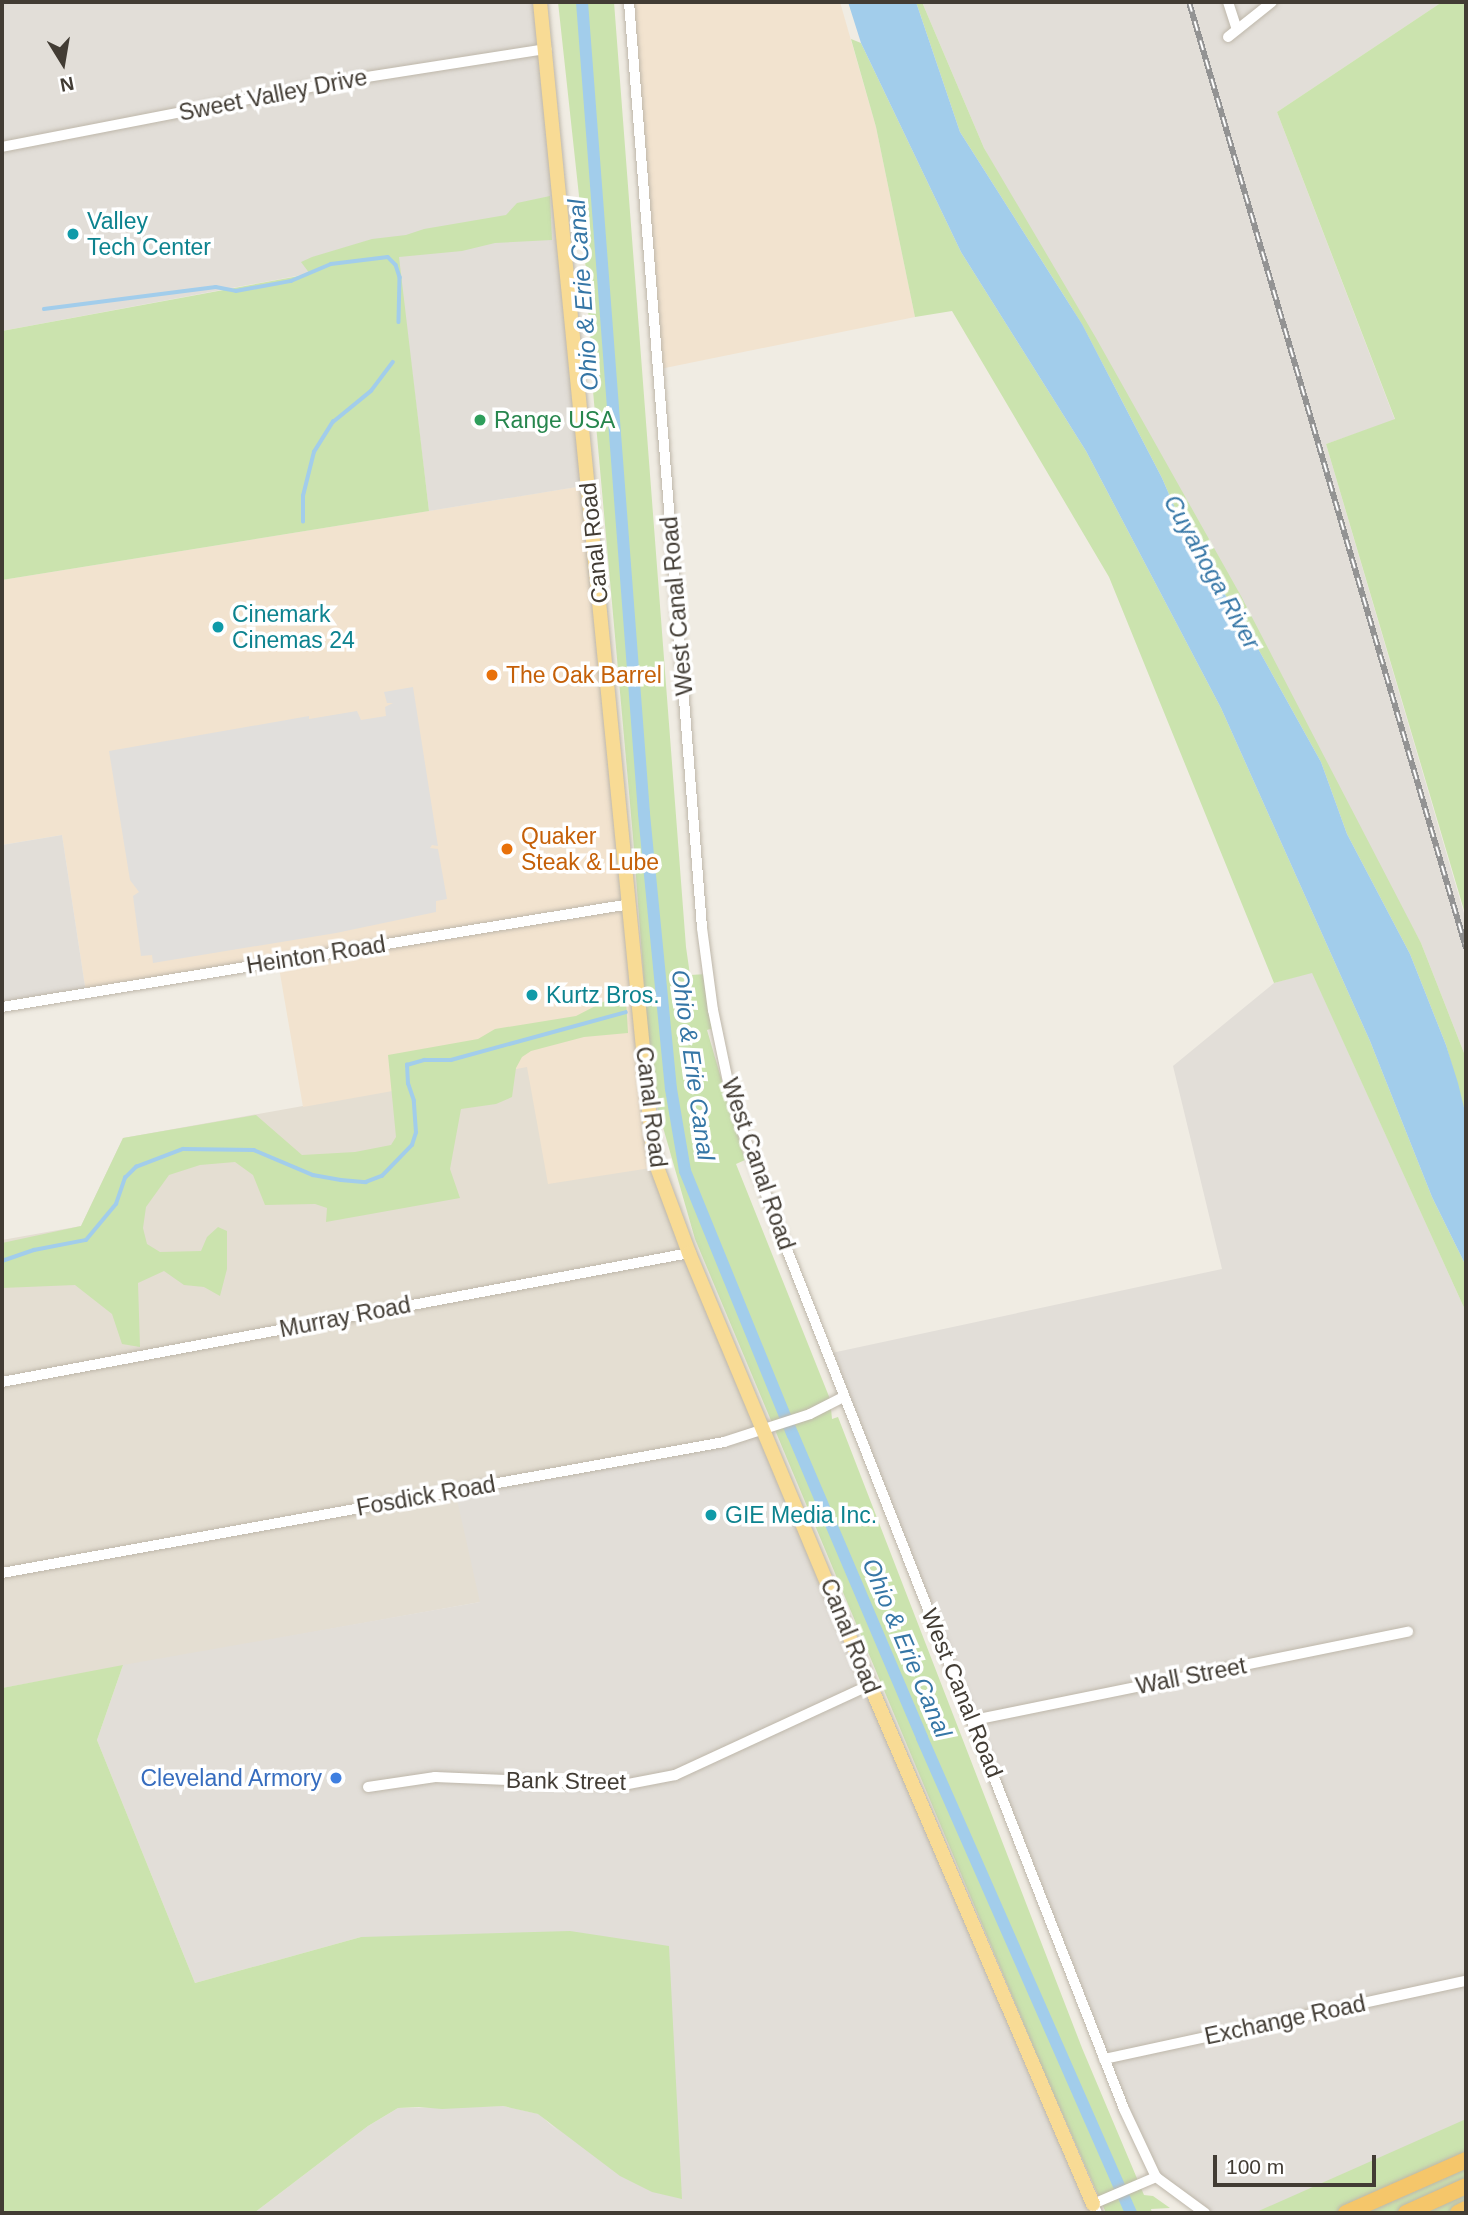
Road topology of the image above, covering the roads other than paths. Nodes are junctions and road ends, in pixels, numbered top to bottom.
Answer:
1 (540, 2) edge
2 (629, 2) edge
3 (1228, 2) edge
4 (1272, 2) edge
5 (546, 49) junction
6 (2, 147) edge
7 (630, 904) junction
8 (2, 1007) edge
9 (689, 1253) junction
10 (2, 1382) edge
11 (844, 1397) junction
12 (765, 1430) junction
13 (2, 1573) edge
14 (1408, 1632) dead end
15 (870, 1685) junction
16 (974, 1720) junction
17 (368, 1787) dead end
18 (1466, 1981) edge
19 (1104, 2059) junction
20 (1466, 2160) edge
21 (1156, 2177) junction
22 (1466, 2186) edge
23 (1095, 2209) edge
24 (1466, 2209) edge
25 (1205, 2213) edge
26 (1346, 2213) edge
27 (1406, 2213) edge
28 (1458, 2213) edge

1 - 5 main road, Canal Road
2 - 11 street, West Canal Road
3 - 4 street
5 - 6 street, Sweet Valley Drive
5 - 7 main road, Canal Road
7 - 8 street, Heinton Road
7 - 9 main road, Canal Road
9 - 10 street, Murray Road
9 - 12 main road, Canal Road
11 - 12 street, Fosdick Road
11 - 16 street, West Canal Road
12 - 13 street, Fosdick Road
12 - 15 main road, Canal Road
14 - 16 street, Wall Street
15 - 17 street, Bank Street
15 - 23 main road, Canal Road
16 - 19 street, West Canal Road
18 - 19 street, Exchange Road
19 - 21 street, West Canal Road
20 - 26 highway
21 - 23 street
21 - 25 street, West Canal Road
22 - 27 highway
24 - 28 highway

